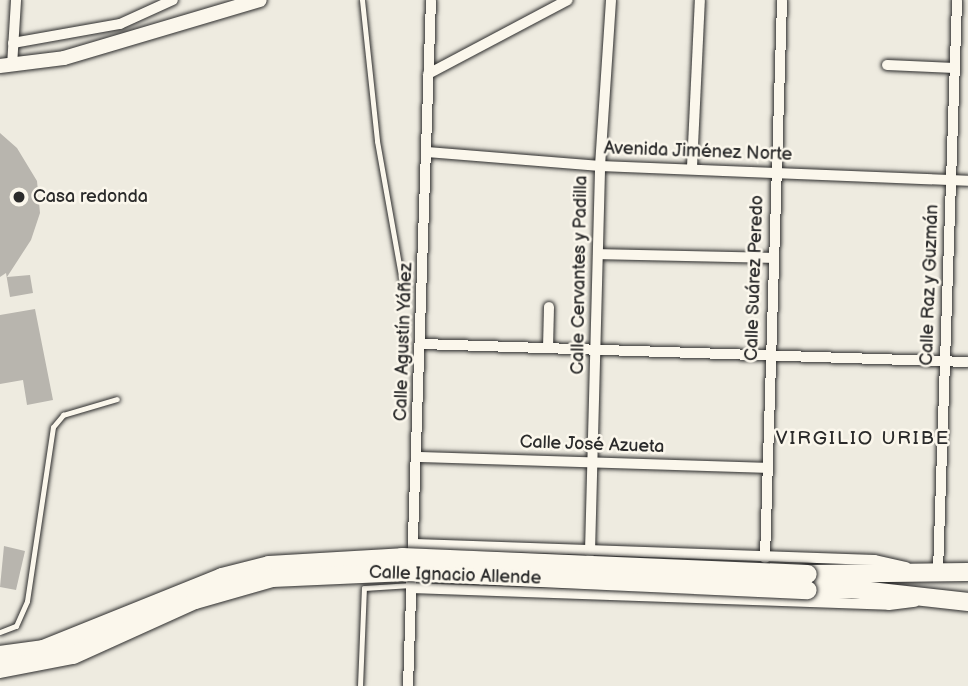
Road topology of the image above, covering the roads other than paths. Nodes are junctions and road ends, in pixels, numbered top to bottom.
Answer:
1 (16, 0) edge
2 (173, 0) edge
3 (260, 0) edge
4 (362, 0) edge
5 (431, 0) edge
6 (568, 0) edge
7 (611, 0) edge
8 (699, 0) edge
9 (782, 0) edge
10 (957, 0) edge
11 (13, 43) junction
12 (887, 65) dead end
13 (6, 66) edge
14 (955, 68) junction
15 (428, 74) junction
16 (427, 152) junction
17 (600, 166) junction
18 (692, 167) junction
19 (777, 171) junction
20 (951, 180) junction
21 (968, 181) edge
22 (598, 254) junction
23 (773, 258) junction
24 (402, 281) dead end
25 (549, 307) dead end
26 (422, 344) junction
27 (548, 348) junction
28 (595, 349) junction
29 (769, 355) junction
30 (944, 361) junction
31 (968, 362) edge
32 (117, 399) dead end
33 (417, 457) junction
34 (592, 462) junction
35 (766, 468) junction
36 (415, 544) junction
37 (590, 551) junction
38 (765, 558) junction
39 (930, 570) junction
40 (968, 572) edge
41 (808, 582) junction
42 (411, 586) junction
43 (926, 600) junction
44 (968, 602) edge
45 (0, 632) edge
46 (0, 655) edge
47 (0, 669) edge
48 (360, 686) edge
49 (408, 686) edge

1 - 11 street
2 - 11 street
3 - 13 street
4 - 24 lane
5 - 15 street, Calle Agustín Yáñez
6 - 15 street
7 - 17 street, Calle Cervantes y Padilla
8 - 18 street
9 - 19 street, Calle Suárez Peredo
10 - 14 street, Calle Raz y Guzmán
11 - 13 street
12 - 14 street
14 - 20 street, Calle Raz y Guzmán
15 - 16 street, Calle Agustín Yáñez
16 - 17 street, Avenida Jiménez Norte
16 - 26 street, Calle Agustín Yáñez
17 - 18 street, Avenida Jiménez Norte
17 - 22 street, Calle Cervantes y Padilla
18 - 19 street, Avenida Jiménez Norte
19 - 20 street, Avenida Jiménez Norte
19 - 23 street, Calle Suárez Peredo
20 - 21 street, Avenida Jiménez Norte
20 - 30 street, Calle Raz y Guzmán
22 - 23 street
22 - 28 street, Calle Cervantes y Padilla
23 - 29 street, Calle Suárez Peredo
25 - 27 street
26 - 27 street
26 - 33 street, Calle Agustín Yáñez
27 - 28 street
28 - 29 street
28 - 34 street, Calle Cervantes y Padilla
29 - 30 street
29 - 35 street, Calle Suárez Peredo
30 - 31 street
30 - 39 street, Calle Raz y Guzmán
32 - 45 lane
33 - 34 street, Calle José Azueta
33 - 36 street, Calle Agustín Yáñez
34 - 35 street, Calle José Azueta
34 - 37 street, Calle Cervantes y Padilla
35 - 38 street, Calle Suárez Peredo
36 - 37 street, Calle Ignacio Allende
36 - 42 street, Calle Agustín Yáñez
37 - 38 street, Calle Ignacio Allende
38 - 39 street, Calle Ignacio Allende
39 - 40 main road, Calle Ignacio Allende
39 - 41 main road, Calle Ignacio Allende
41 - 43 main road, Calle Ignacio Allende
41 - 46 main road, Calle Ignacio Allende, bridge
41 - 47 main road, Calle Ignacio Allende, bridge
42 - 43 street, Calle Ignacio Allende
42 - 48 lane
42 - 49 street, Calle Agustín Yáñez
43 - 44 main road, Calle Ignacio Allende

